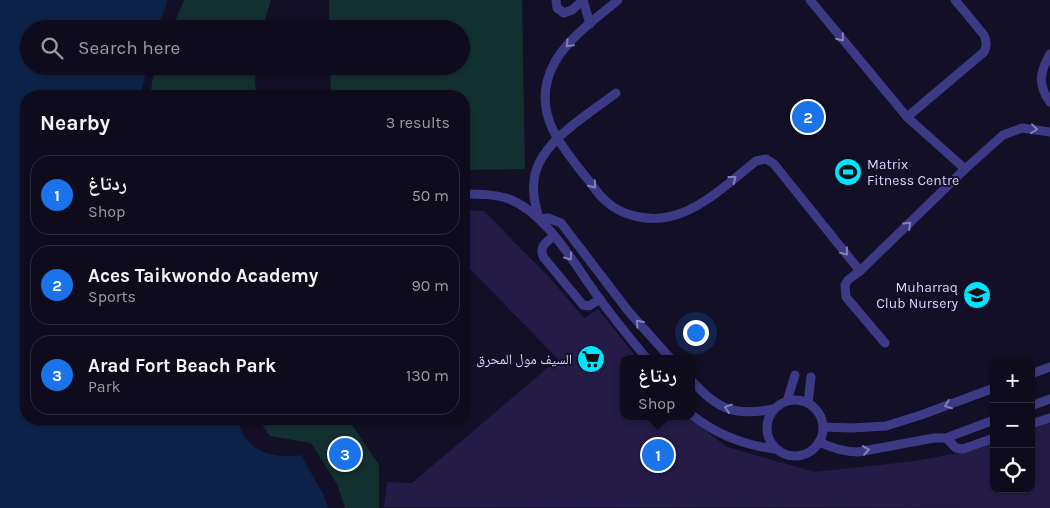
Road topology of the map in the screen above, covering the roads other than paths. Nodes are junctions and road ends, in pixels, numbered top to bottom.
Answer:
1 (556, 0) edge
2 (583, 0) edge
3 (618, 0) edge
4 (810, 0) edge
5 (955, 0) edge
6 (590, 24) junction
7 (1050, 54) edge
8 (616, 93) dead end
9 (1050, 102) edge
10 (907, 117) junction
11 (1050, 132) edge
12 (556, 139) junction
13 (965, 169) junction
14 (470, 194) edge
15 (539, 219) junction
16 (554, 236) junction
17 (860, 271) junction
18 (600, 299) junction
19 (885, 343) dead end
20 (644, 355) edge
21 (667, 355) edge
22 (1050, 367) edge
23 (1035, 373) edge
24 (795, 375) dead end
25 (810, 377) dead end
26 (695, 385) edge
27 (990, 389) edge
28 (1050, 399) edge
29 (787, 400) junction
30 (808, 403) junction
31 (1035, 405) edge
32 (773, 409) junction
33 (695, 417) edge
34 (1050, 418) edge
35 (990, 422) edge
36 (1035, 423) edge
37 (823, 427) junction
38 (946, 438) junction
39 (990, 439) edge
40 (819, 442) junction
41 (775, 449) junction

1 - 2 lane
2 - 6 lane
3 - 6 lane
4 -> 10 lane
5 - 10 lane
6 -> 12 lane
7 - 9 lane
8 - 12 lane
10 - 13 lane
13 -> 11 lane
12 - 15 lane
12 -> 17 lane
17 -> 13 lane
14 - 15 lane
15 - 16 lane
21 -> 15 lane
16 -> 18 lane
16 - 18 lane
17 - 19 lane
18 - 20 lane
22 - 23 lane
24 - 29 lane
25 - 30 lane
32 -> 26 lane
27 -> 37 lane
28 - 31 lane
29 - 30 lane
29 - 32 lane
30 - 37 lane
32 - 41 lane
33 - 41 lane
34 - 36 lane
35 - 38 lane
37 - 40 lane
38 - 39 lane
40 -> 38 lane
40 - 41 lane

